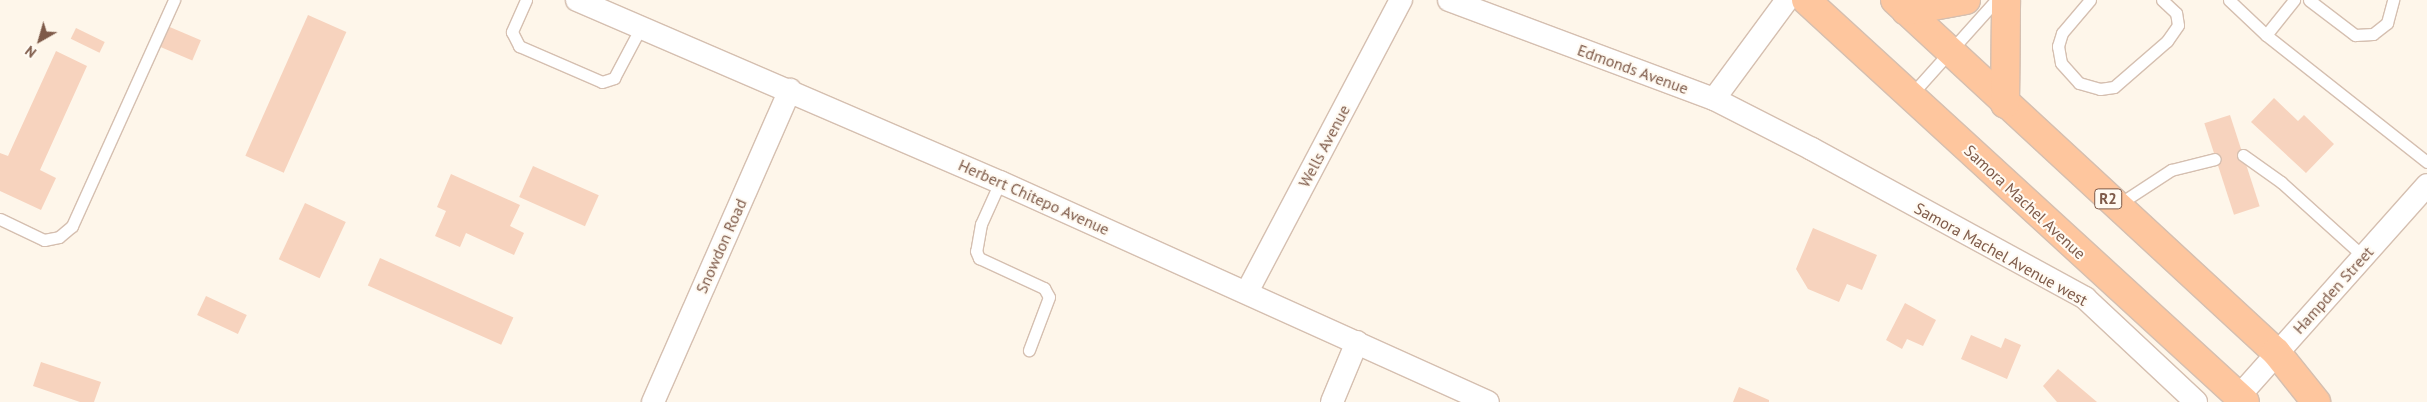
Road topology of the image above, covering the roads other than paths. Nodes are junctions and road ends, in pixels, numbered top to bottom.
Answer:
1 (174, 0) edge
2 (526, 0) edge
3 (577, 0) edge
4 (1401, 0) edge
5 (1449, 0) edge
6 (1787, 0) edge
7 (1806, 0) edge
8 (1966, 0) edge
9 (1996, 0) edge
10 (2006, 0) edge
11 (2090, 0) edge
12 (2162, 0) edge
13 (2228, 0) edge
14 (2294, 0) edge
15 (2309, 0) edge
16 (2393, 0) edge
17 (1900, 6) edge
18 (641, 27) junction
19 (2266, 36) junction
20 (1949, 52) junction
21 (790, 90) junction
22 (1910, 96) junction
23 (1714, 99) junction
24 (2005, 104) junction
25 (1812, 149) joint
26 (2243, 155) dead end
27 (2215, 158) dead end
28 (2427, 162) edge
29 (1000, 182) junction
30 (2427, 185) edge
31 (2116, 206) junction
32 (0, 219) edge
33 (2363, 256) junction
34 (1247, 292) junction
35 (1357, 342) junction
36 (1029, 350) dead end
37 (2276, 352) junction
38 (2242, 398) edge
39 (652, 402) edge
40 (1332, 402) edge
41 (1488, 402) edge
42 (2196, 402) edge
43 (2316, 402) edge

1 - 32 lane
2 - 18 lane
3 - 18 street, Herbert Chitepo Avenue
4 - 34 street, Wells Avenue
5 - 23 street, Edmonds Avenue
6 - 23 street
7 - 22 highway, Samora Machel Avenue
8 - 17 highway
9 - 20 lane
10 - 24 highway
11 - 12 lane
13 - 19 lane
14 - 19 lane
15 - 16 lane
17 - 20 highway, R2
18 - 21 street, Herbert Chitepo Avenue
19 - 28 lane
20 - 22 lane
20 - 24 highway, R2
21 - 29 street, Herbert Chitepo Avenue
21 - 39 street, Snowdon Road
22 - 38 highway, Samora Machel Avenue
23 - 25 street, Edmonds Avenue
24 - 31 highway, R2
25 - 42 street, Samora Machel Avenue west
26 - 33 lane
27 - 31 lane
29 - 34 street, Herbert Chitepo Avenue
29 - 36 lane
30 - 33 street, Hampden Street
31 - 37 highway, R2
33 - 37 street, Hampden Street
34 - 35 street, Herbert Chitepo Avenue
35 - 40 street
35 - 41 street, Herbert Chitepo Avenue
37 - 38 street, Hampden Street
37 - 43 highway, R2

